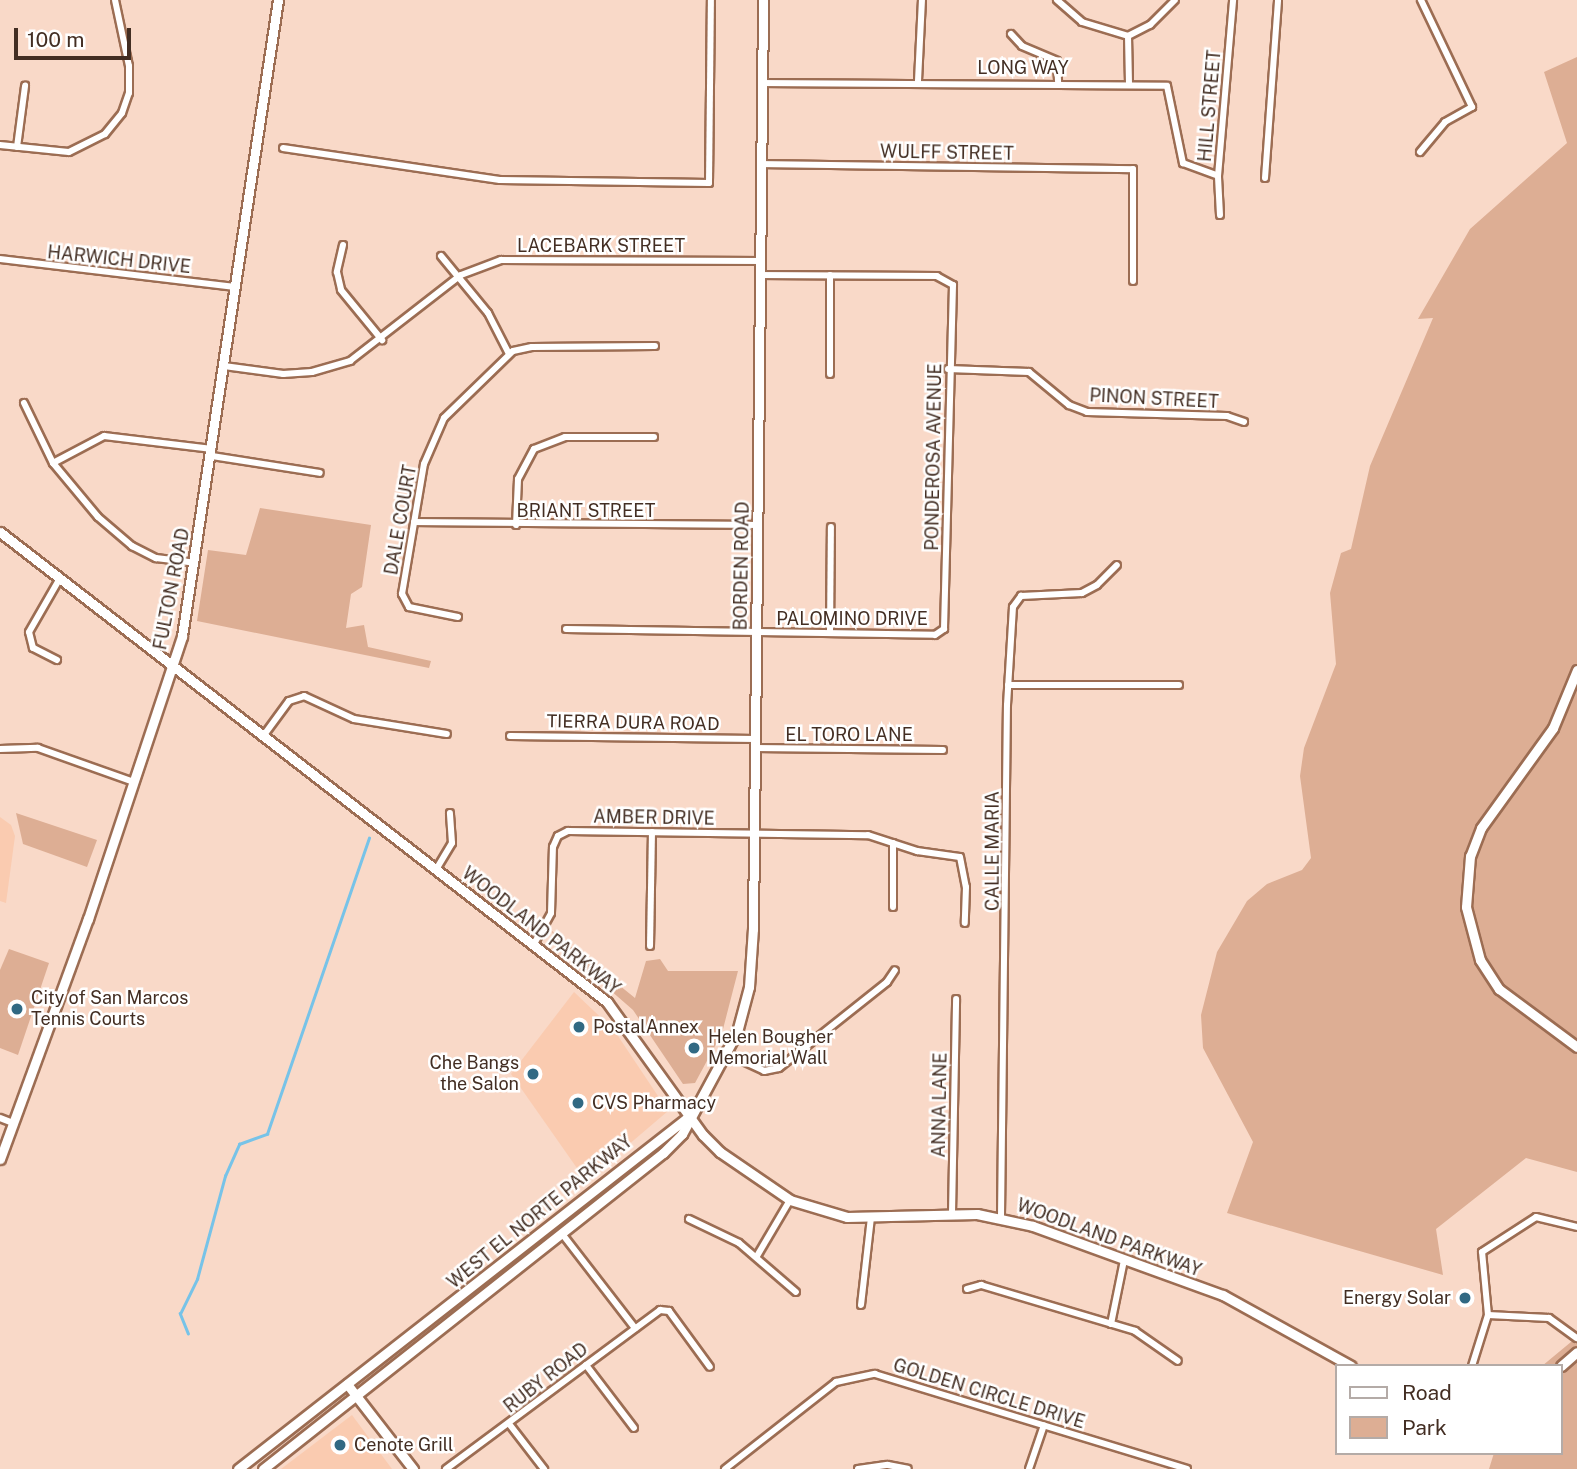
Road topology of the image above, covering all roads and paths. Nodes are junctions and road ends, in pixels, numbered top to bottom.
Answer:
1 (115, 0) edge
2 (278, 0) edge
3 (711, 0) edge
4 (762, 0) edge
5 (922, 0) edge
6 (1057, 0) edge
7 (1175, 0) edge
8 (1233, 0) edge
9 (1278, 0) edge
10 (1421, 0) edge
11 (1011, 34) dead end
12 (1128, 36) junction
13 (918, 81) junction
14 (1058, 82) junction
15 (762, 83) junction
16 (1129, 83) junction
17 (24, 86) dead end
18 (0, 145) edge
19 (17, 147) junction
20 (283, 148) dead end
21 (1420, 152) dead end
22 (761, 164) junction
23 (1218, 176) junction
24 (1265, 178) dead end
25 (1220, 215) dead end
26 (343, 245) dead end
27 (441, 256) dead end
28 (0, 258) edge
29 (760, 261) junction
30 (461, 275) junction
31 (760, 275) junction
32 (830, 275) junction
33 (1133, 281) dead end
34 (236, 286) junction
35 (382, 340) junction
36 (655, 345) dead end
37 (509, 354) junction
38 (224, 366) junction
39 (948, 369) junction
40 (830, 374) dead end
41 (24, 403) dead end
42 (1244, 422) dead end
43 (654, 437) dead end
44 (212, 452) junction
45 (53, 463) junction
46 (320, 473) dead end
47 (414, 522) junction
48 (516, 525) junction
49 (758, 525) junction
50 (831, 527) dead end
51 (0, 531) edge
52 (195, 563) junction
53 (1117, 565) dead end
54 (60, 578) junction
55 (458, 617) dead end
56 (566, 629) dead end
57 (944, 629) joint
58 (757, 632) junction
59 (831, 633) junction
60 (57, 660) dead end
61 (173, 664) junction
62 (1577, 670) edge
63 (1009, 685) junction
64 (1179, 685) dead end
65 (447, 734) dead end
66 (264, 735) junction
67 (510, 736) dead end
68 (756, 743) junction
69 (0, 750) edge
70 (943, 750) dead end
71 (134, 782) junction
72 (450, 813) dead end
73 (652, 832) junction
74 (753, 834) junction
75 (893, 843) junction
76 (437, 868) junction
77 (893, 907) dead end
78 (965, 923) dead end
79 (534, 944) junction
80 (650, 946) dead end
81 (895, 970) dead end
82 (956, 999) dead end
83 (1577, 1047) edge
84 (729, 1054) junction
85 (688, 1117) junction
86 (0, 1118) edge
87 (13, 1123) junction
88 (0, 1159) edge
89 (790, 1200) junction
90 (952, 1213) junction
91 (1001, 1216) junction
92 (871, 1217) junction
93 (689, 1219) dead end
94 (1577, 1227) edge
95 (563, 1235) junction
96 (757, 1256) junction
97 (1124, 1259) junction
98 (967, 1289) dead end
99 (796, 1292) dead end
100 (861, 1305) dead end
101 (1489, 1315) junction
102 (1111, 1324) junction
103 (635, 1328) junction
104 (1577, 1338) edge
105 (1577, 1352) edge
106 (1178, 1361) dead end
107 (1347, 1364) edge
108 (1473, 1364) edge
109 (1563, 1364) edge
110 (586, 1365) junction
111 (710, 1367) dead end
112 (347, 1384) junction
113 (355, 1395) junction
114 (510, 1424) junction
115 (1044, 1424) junction
116 (634, 1427) dead end
117 (238, 1469) edge
118 (262, 1469) edge
119 (413, 1469) edge
120 (446, 1469) edge
121 (544, 1469) edge
122 (725, 1469) edge
123 (858, 1469) edge
124 (908, 1469) edge
125 (1030, 1469) edge
126 (1187, 1469) edge

1 - 19 street
2 - 34 main road, FULTON ROAD
3 - 20 street
4 - 15 main road, BORDEN ROAD
5 - 13 street
6 - 12 street
7 - 12 street
8 - 23 street, HILL STREET
9 - 24 street
10 - 21 street
11 - 14 street
12 - 16 street
13 - 14 street, LONG WAY
13 - 15 street, LONG WAY
14 - 16 street, LONG WAY
15 - 22 main road, BORDEN ROAD
16 - 23 street, LONG WAY
17 - 19 street
18 - 19 street
22 - 29 main road, BORDEN ROAD
22 - 33 street, WULFF STREET
23 - 25 street, HILL STREET
26 - 35 street
27 - 30 street
28 - 34 street, HARWICH DRIVE
29 - 30 street, LACEBARK STREET
29 - 31 main road, BORDEN ROAD
30 - 35 street, LACEBARK STREET
30 - 37 street
31 - 32 street
31 - 49 main road, BORDEN ROAD
32 - 39 street, PONDEROSA AVENUE
32 - 40 street
34 - 38 main road, FULTON ROAD
35 - 38 street, LACEBARK STREET
36 - 37 street
37 - 47 street, DALE COURT
38 - 44 main road, FULTON ROAD
39 - 42 street, PINON STREET
39 - 57 street, PONDEROSA AVENUE
41 - 45 street
43 - 48 street
44 - 45 street
44 - 46 street
44 - 52 main road, FULTON ROAD
45 - 52 street
47 - 48 street, BRIANT STREET
47 - 55 street, DALE COURT
48 - 49 street, BRIANT STREET
49 - 58 main road, BORDEN ROAD
50 - 59 street
51 - 54 main road, WOODLAND PARKWAY
52 - 61 main road, FULTON ROAD
53 - 63 street, CALLE MARIA
54 - 60 street
54 - 61 main road, WOODLAND PARKWAY
56 - 58 street, PALOMINO DRIVE
57 - 59 street, PALOMINO DRIVE
58 - 59 street, PALOMINO DRIVE
58 - 68 main road, BORDEN ROAD
61 - 66 main road, WOODLAND PARKWAY
61 - 71 main road, FULTON ROAD
62 - 83 main road
63 - 64 street
63 - 91 street, CALLE MARIA
65 - 66 street
66 - 76 main road, WOODLAND PARKWAY
67 - 68 street, TIERRA DURA ROAD
68 - 70 street, EL TORO LANE
68 - 74 main road, BORDEN ROAD
69 - 71 street
71 - 87 main road, FULTON ROAD
72 - 76 street
73 - 74 street, AMBER DRIVE
73 - 79 street, AMBER DRIVE
73 - 80 street
74 - 75 street, AMBER DRIVE
74 - 84 main road, BORDEN ROAD
75 - 77 street
75 - 78 street, AMBER DRIVE
76 - 79 main road, WOODLAND PARKWAY
79 - 85 main road, WOODLAND PARKWAY
81 - 84 street
82 - 90 street, ANNA LANE
84 - 85 main road, BORDEN ROAD
85 - 89 main road, WOODLAND PARKWAY
85 - 95 main road, WEST EL NORTE PARKWAY
85 - 112 main road, WEST EL NORTE PARKWAY
86 - 87 street
87 - 88 main road, FULTON ROAD
89 - 92 main road, WOODLAND PARKWAY
89 - 96 street
90 - 91 main road, WOODLAND PARKWAY
90 - 92 main road, WOODLAND PARKWAY
91 - 97 main road, WOODLAND PARKWAY
92 - 100 street
93 - 96 street
94 - 101 street
95 - 103 street
95 - 113 main road, WEST EL NORTE PARKWAY
96 - 99 street
97 - 102 street
97 - 107 main road, WOODLAND PARKWAY
98 - 102 street
101 - 104 street
101 - 108 street
102 - 106 street
103 - 110 street, RUBY ROAD
103 - 111 street, RUBY ROAD
105 - 109 main road
110 - 114 street, RUBY ROAD
110 - 116 street
112 - 113 main road
112 - 117 main road, WEST EL NORTE PARKWAY
113 - 118 main road, WEST EL NORTE PARKWAY
113 - 119 main road
114 - 120 street, RUBY ROAD
114 - 121 street
115 - 122 street, GOLDEN CIRCLE DRIVE
115 - 125 street
115 - 126 street, GOLDEN CIRCLE DRIVE
123 - 124 street

